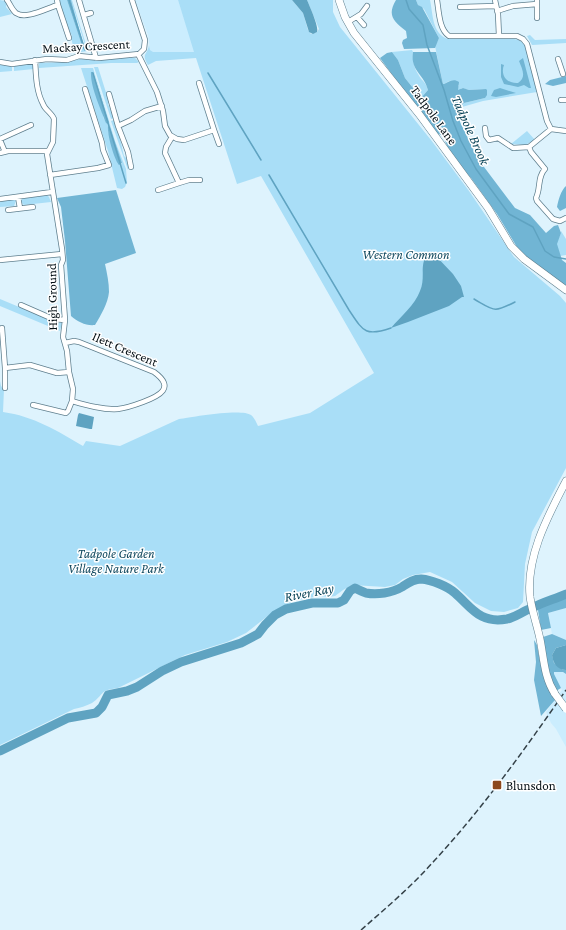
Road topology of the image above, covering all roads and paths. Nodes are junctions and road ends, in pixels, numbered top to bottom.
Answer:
1 (7, 0) edge
2 (79, 0) edge
3 (132, 0) edge
4 (339, 0) edge
5 (437, 0) edge
6 (495, 0) edge
7 (58, 2) edge
8 (537, 2) edge
9 (367, 6) dead end
10 (460, 7) dead end
11 (497, 9) junction
12 (91, 13) dead end
13 (84, 16) junction
14 (357, 17) junction
15 (537, 18) dead end
16 (348, 22) junction
17 (364, 25) dead end
18 (499, 36) junction
19 (69, 38) dead end
20 (138, 54) junction
21 (96, 58) junction
22 (558, 59) dead end
23 (35, 60) junction
24 (0, 62) edge
25 (563, 70) edge
26 (199, 83) dead end
27 (85, 89) dead end
28 (109, 94) dead end
29 (162, 106) junction
30 (31, 125) dead end
31 (118, 126) junction
32 (485, 128) dead end
33 (551, 129) junction
34 (214, 130) junction
35 (566, 131) edge
36 (172, 137) junction
37 (0, 140) edge
38 (219, 144) dead end
39 (529, 147) junction
40 (47, 151) junction
41 (2, 153) edge
42 (131, 167) dead end
43 (50, 175) junction
44 (200, 180) dead end
45 (179, 183) junction
46 (158, 190) dead end
47 (52, 192) junction
48 (18, 197) junction
49 (0, 199) edge
50 (33, 207) dead end
51 (20, 208) junction
52 (8, 210) dead end
53 (566, 218) edge
54 (62, 254) junction
55 (0, 260) edge
56 (566, 290) edge
57 (21, 305) dead end
58 (65, 320) junction
59 (2, 328) dead end
60 (65, 343) junction
61 (5, 368) junction
62 (69, 372) junction
63 (5, 388) dead end
64 (72, 401) junction
65 (32, 405) dead end
66 (566, 482) edge
67 (566, 709) edge

1 - 7 street
2 - 13 street
3 - 20 street, Mackay Crescent
4 - 16 street, Tadpole Lane
5 - 18 street
6 - 11 street
7 - 19 street
8 - 11 street
8 - 15 street
9 - 14 street
10 - 11 street
11 - 18 street
12 - 13 street
13 - 21 street
14 - 16 street
14 - 17 street
16 - 56 street, Tadpole Lane
18 - 33 street
20 - 21 street, Mackay Crescent
20 - 29 street
21 - 23 street, Mackay Crescent
22 - 25 street
23 - 24 street, Mackay Crescent
23 - 40 street, High Ground
26 - 34 street
27 - 43 street
28 - 31 street
29 - 31 street
29 - 36 street
30 - 37 street
31 - 42 street
32 - 39 street
33 - 35 street
33 - 39 street
34 - 36 street
34 - 38 street
36 - 45 street
37 - 41 street
39 - 53 street
40 - 41 street
40 - 43 street, High Ground
43 - 47 street, High Ground
44 - 45 street
45 - 46 street
47 - 48 street
47 - 54 street, High Ground
48 - 49 street
48 - 51 street
50 - 51 street
51 - 52 street
54 - 55 street
54 - 58 street, High Ground
57 - 58 street
58 - 60 street, High Ground
59 - 61 street
60 - 62 street, High Ground
60 - 64 street, Ilett Crescent
61 - 62 street
61 - 63 street
62 - 64 street, High Ground
64 - 65 street
66 - 67 street, bridge

